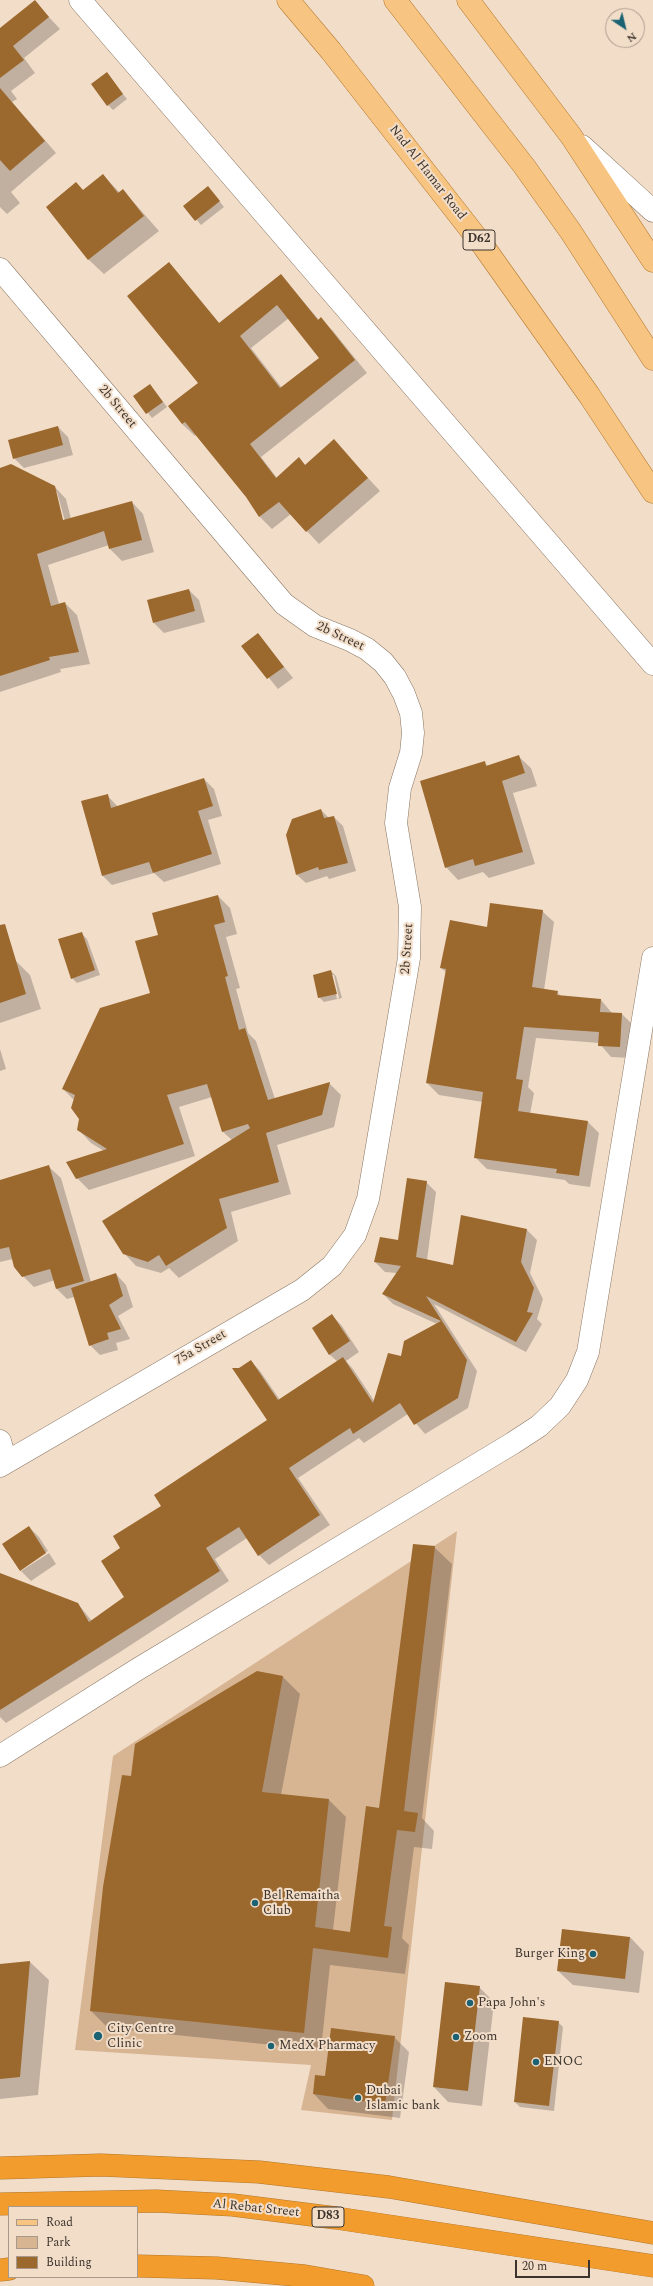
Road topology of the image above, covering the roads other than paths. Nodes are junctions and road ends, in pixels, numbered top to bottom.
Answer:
1 (80, 0) edge
2 (288, 0) edge
3 (395, 0) edge
4 (468, 0) edge
5 (571, 136) junction
6 (653, 211) edge
7 (653, 261) edge
8 (0, 269) edge
9 (653, 359) edge
10 (653, 492) edge
11 (653, 664) edge
12 (653, 958) edge
13 (368, 1199) joint
14 (0, 1441) edge
15 (3, 1464) edge
16 (0, 1756) edge
17 (0, 2168) edge
18 (0, 2204) edge
19 (653, 2233) edge
20 (138, 2266) edge
21 (653, 2266) edge
22 (363, 2286) edge

1 - 11 street
2 - 10 main road, Nad Al Hamar Road / D62
3 - 9 main road
4 - 5 main road
5 - 6 street
5 - 7 main road
8 - 13 street, 2b Street
12 - 16 street
13 - 15 street, 75a Street
14 - 15 street
17 - 19 highway
18 - 21 highway, Al Rebat Street / D83
20 - 22 highway

